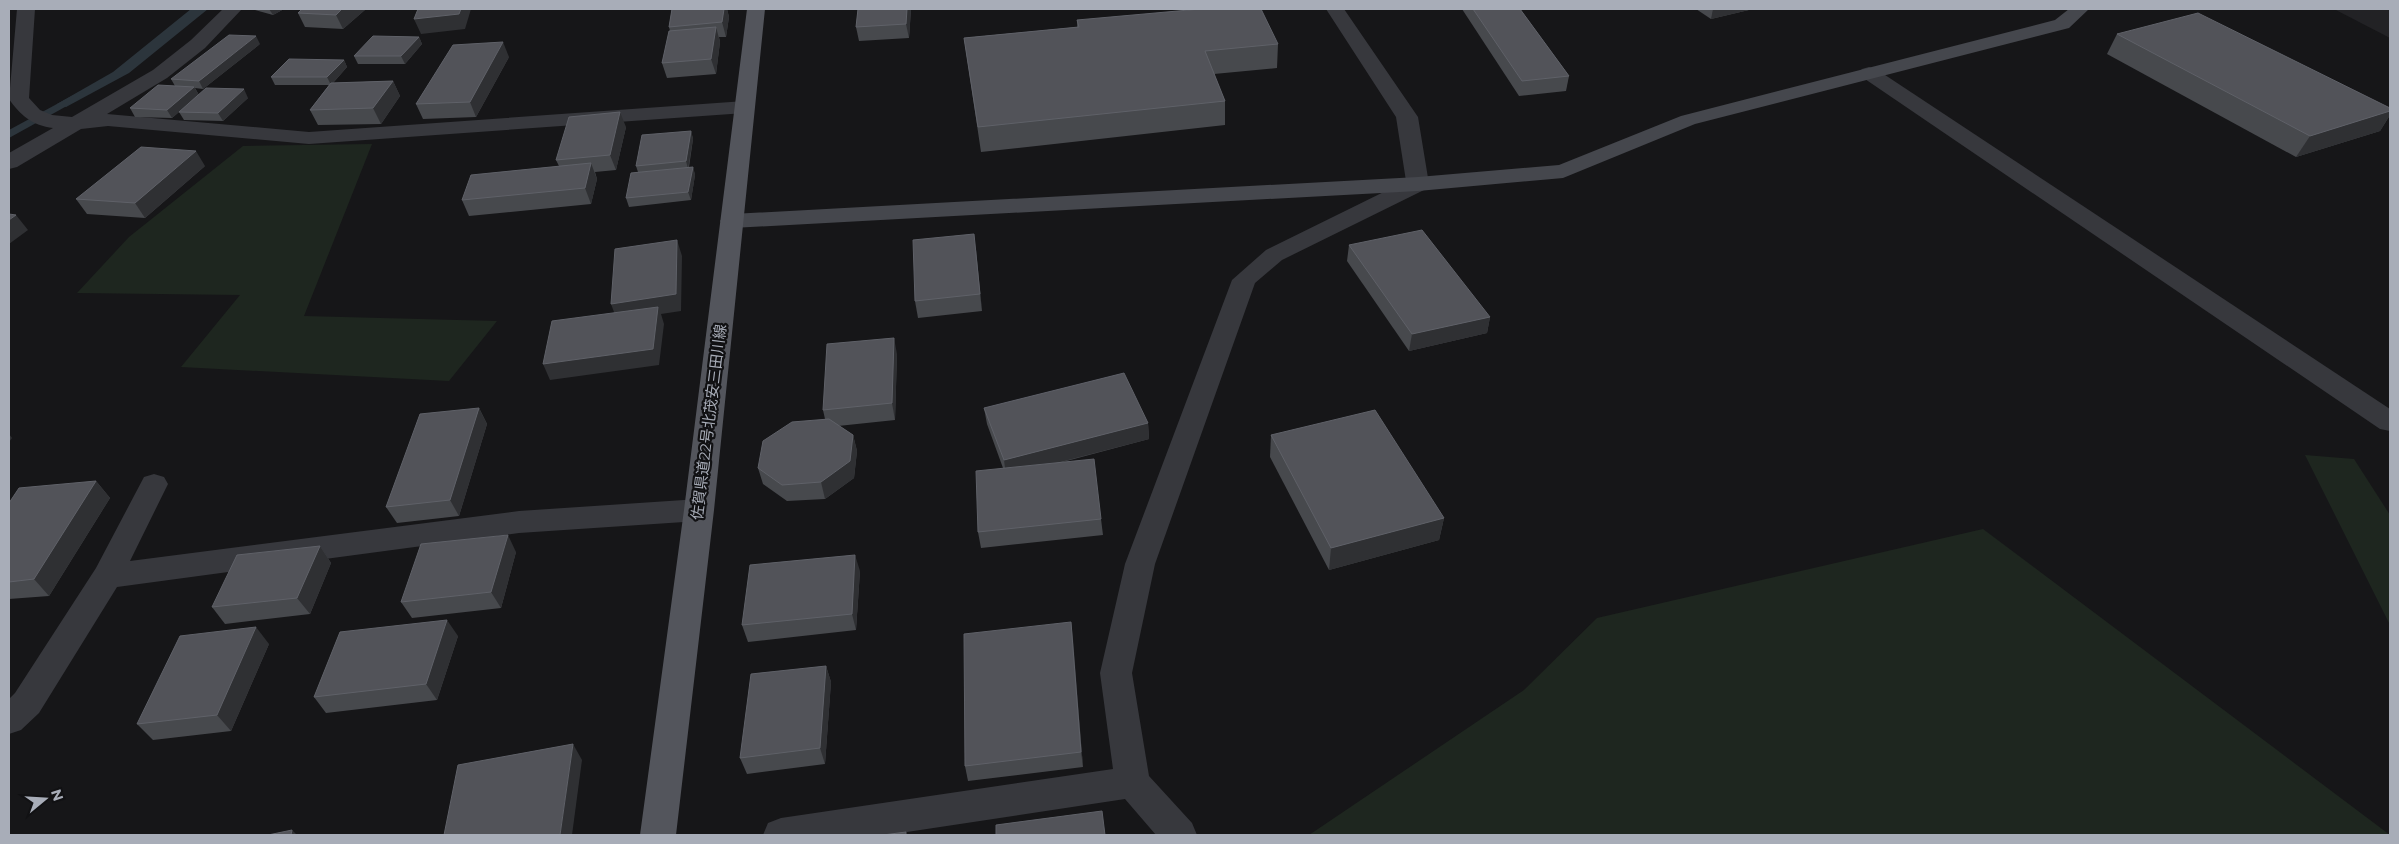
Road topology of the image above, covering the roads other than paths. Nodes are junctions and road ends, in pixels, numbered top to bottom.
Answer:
1 (26, 9) edge
2 (233, 9) edge
3 (756, 9) edge
4 (1335, 9) edge
5 (2080, 9) edge
6 (1869, 73) junction
7 (745, 106) junction
8 (74, 123) junction
9 (9, 162) edge
10 (1418, 184) junction
11 (732, 221) junction
12 (2390, 422) edge
13 (154, 484) dead end
14 (699, 510) junction
15 (107, 576) junction
16 (9, 720) edge
17 (1132, 782) junction
18 (658, 835) edge
19 (781, 835) edge
20 (1179, 835) edge

1 - 8 street
2 - 8 street
3 - 7 main road, 佐賀県道22号北茂安三田川線
4 - 10 street
5 - 6 street
6 - 10 street
6 - 12 street
7 - 8 street
7 - 11 main road, 佐賀県道22号北茂安三田川線
8 - 9 street
10 - 11 street
10 - 17 street
11 - 14 main road, 佐賀県道22号北茂安三田川線
13 - 15 street
14 - 15 street
14 - 18 main road, 佐賀県道22号北茂安三田川線
15 - 16 street
17 - 19 street
17 - 20 street

